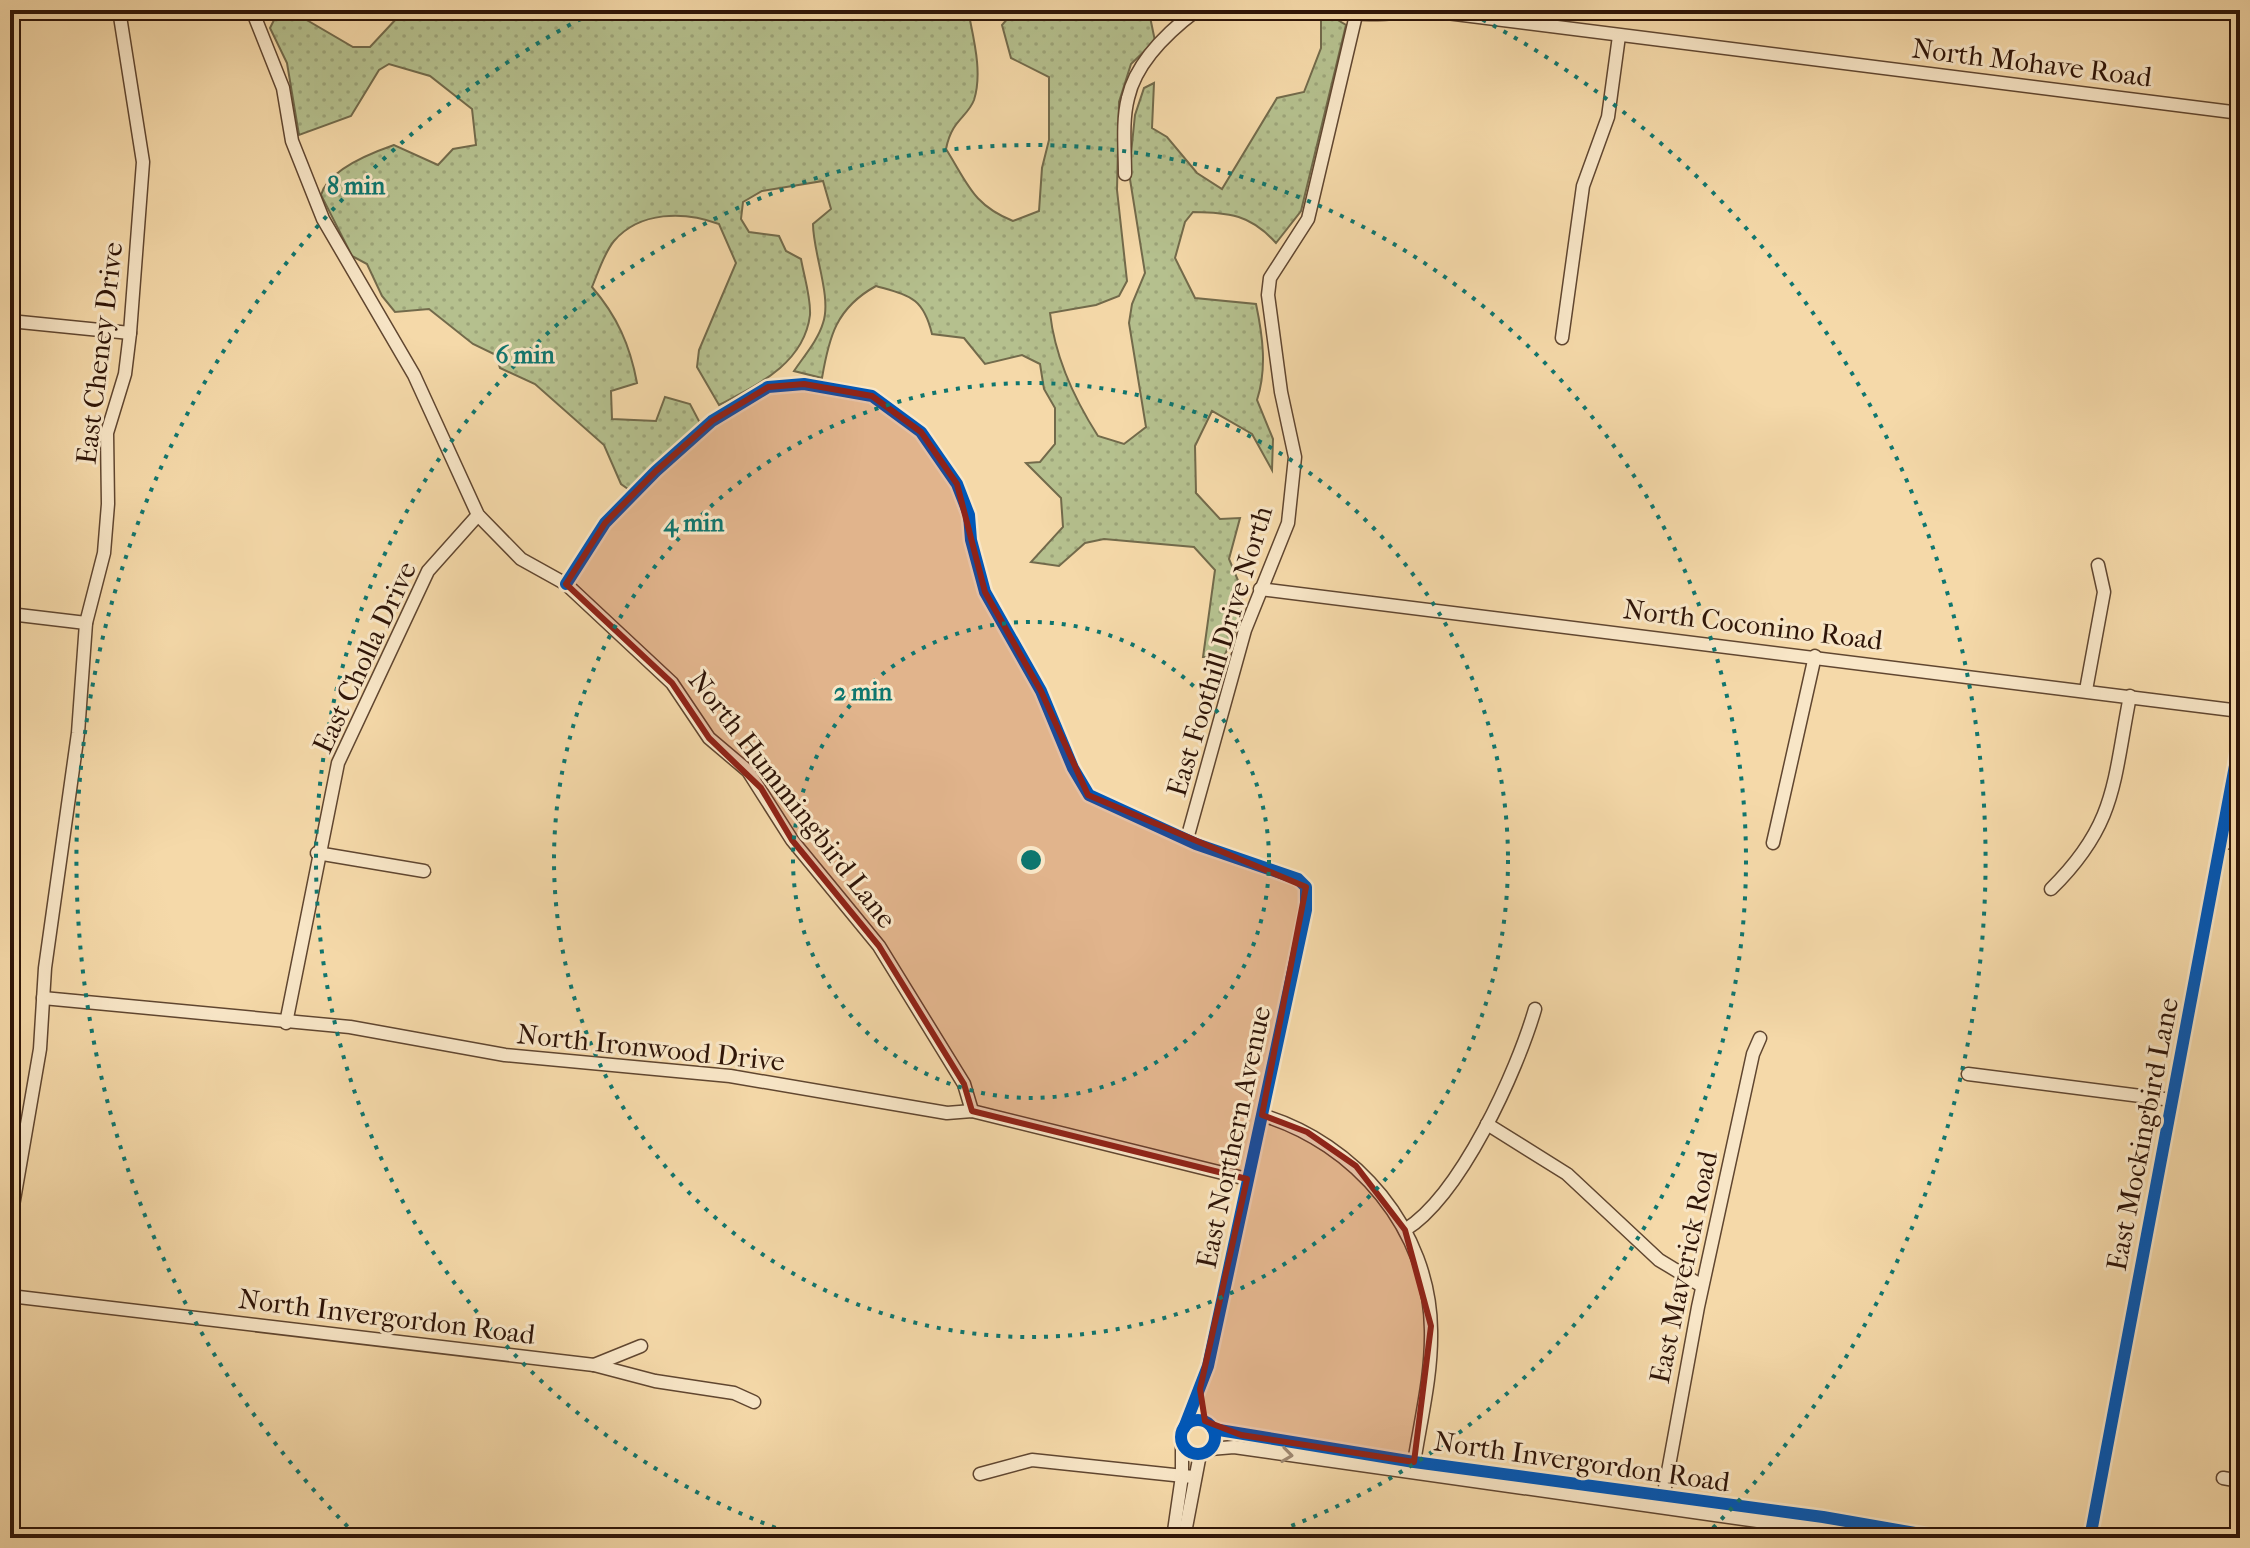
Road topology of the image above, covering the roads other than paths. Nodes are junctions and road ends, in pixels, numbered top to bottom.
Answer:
1 (119, 10) edge
2 (252, 10) edge
3 (1197, 10) edge
4 (1343, 10) edge
5 (1356, 15) junction
6 (1619, 36) junction
7 (2240, 113) edge
8 (1125, 174) dead end
9 (10, 321) edge
10 (130, 333) junction
11 (1562, 338) dead end
12 (478, 515) junction
13 (2098, 565) dead end
14 (566, 584) junction
15 (1260, 589) junction
16 (10, 614) edge
17 (86, 623) junction
18 (1815, 656) junction
19 (2086, 690) junction
20 (2130, 696) junction
21 (2240, 711) edge
22 (2240, 739) edge
23 (1187, 839) junction
24 (2221, 841) junction
25 (1773, 843) dead end
26 (2240, 844) edge
27 (317, 853) junction
28 (424, 871) dead end
29 (2051, 889) dead end
30 (43, 998) junction
31 (1535, 1009) dead end
32 (286, 1023) junction
33 (1760, 1038) dead end
34 (1968, 1074) dead end
35 (2172, 1100) junction
36 (972, 1111) junction
37 (1262, 1115) junction
38 (1487, 1124) junction
39 (1247, 1179) junction
40 (10, 1223) edge
41 (1405, 1230) junction
42 (1702, 1286) junction
43 (10, 1296) edge
44 (641, 1346) dead end
45 (594, 1365) junction
46 (1200, 1389) junction
47 (754, 1402) dead end
48 (1209, 1425) junction
49 (1183, 1434) junction
50 (1205, 1452) junction
51 (1413, 1468) junction
52 (980, 1474) dead end
53 (1188, 1477) junction
54 (2223, 1478) dead end
55 (2240, 1481) edge
56 (1663, 1502) junction
57 (1173, 1538) edge
58 (1184, 1538) edge
59 (1877, 1538) edge
60 (1944, 1538) edge
61 (2090, 1538) edge

1 - 10 street, East Cheney Drive
2 - 12 street
3 - 8 street
4 - 5 street, North Mohave Road
5 - 6 street, North Mohave Road
5 - 15 street, East Foothill Drive North
6 - 7 street, North Mohave Road
6 - 11 street
9 - 10 street
10 - 17 street, East Cheney Drive
12 - 14 street, North Hummingbird Lane
12 - 27 street, East Cholla Drive
13 - 19 street
14 - 23 street
14 - 36 street, North Hummingbird Lane
15 - 18 street, North Coconino Road
15 - 23 street, East Foothill Drive North
16 - 17 street
17 - 30 street, East Cheney Drive
18 - 19 street, North Coconino Road
18 - 25 street
19 - 20 street, North Coconino Road
20 - 21 street, North Coconino Road
20 - 29 street
22 - 24 street, East Mockingbird Lane
23 - 37 street, East Northern Avenue
24 - 26 street
24 - 35 street, East Mockingbird Lane
27 - 28 street
27 - 32 street, East Cholla Drive
30 - 32 street, North Ironwood Drive
30 - 40 street, East Cheney Drive
31 - 38 street
32 - 36 street, North Ironwood Drive
33 - 42 street, East Maverick Road
34 - 35 street
35 - 61 street, East Mockingbird Lane
36 - 39 street, North Ironwood Drive
37 - 39 street, East Northern Avenue
37 - 41 street
38 - 41 street
38 - 42 street
39 - 46 street, East Northern Avenue
41 - 51 street
42 - 56 street, East Maverick Road
43 - 45 street, North Invergordon Road
44 - 45 street
45 - 47 street, North Invergordon Road
46 - 48 street, East Northern Avenue
46 - 49 street, East Northern Avenue
48 - 49 street, North Invergordon Road
48 - 50 street
48 - 51 street, North Invergordon Road
49 - 50 street
49 - 53 street
50 -> 51 street, North Invergordon Road
50 - 53 street
51 - 56 street, North Invergordon Road
52 - 53 street
53 - 57 street
53 - 58 street
54 - 55 street
56 - 59 street, North Invergordon Road
56 - 60 street, North Invergordon Road

